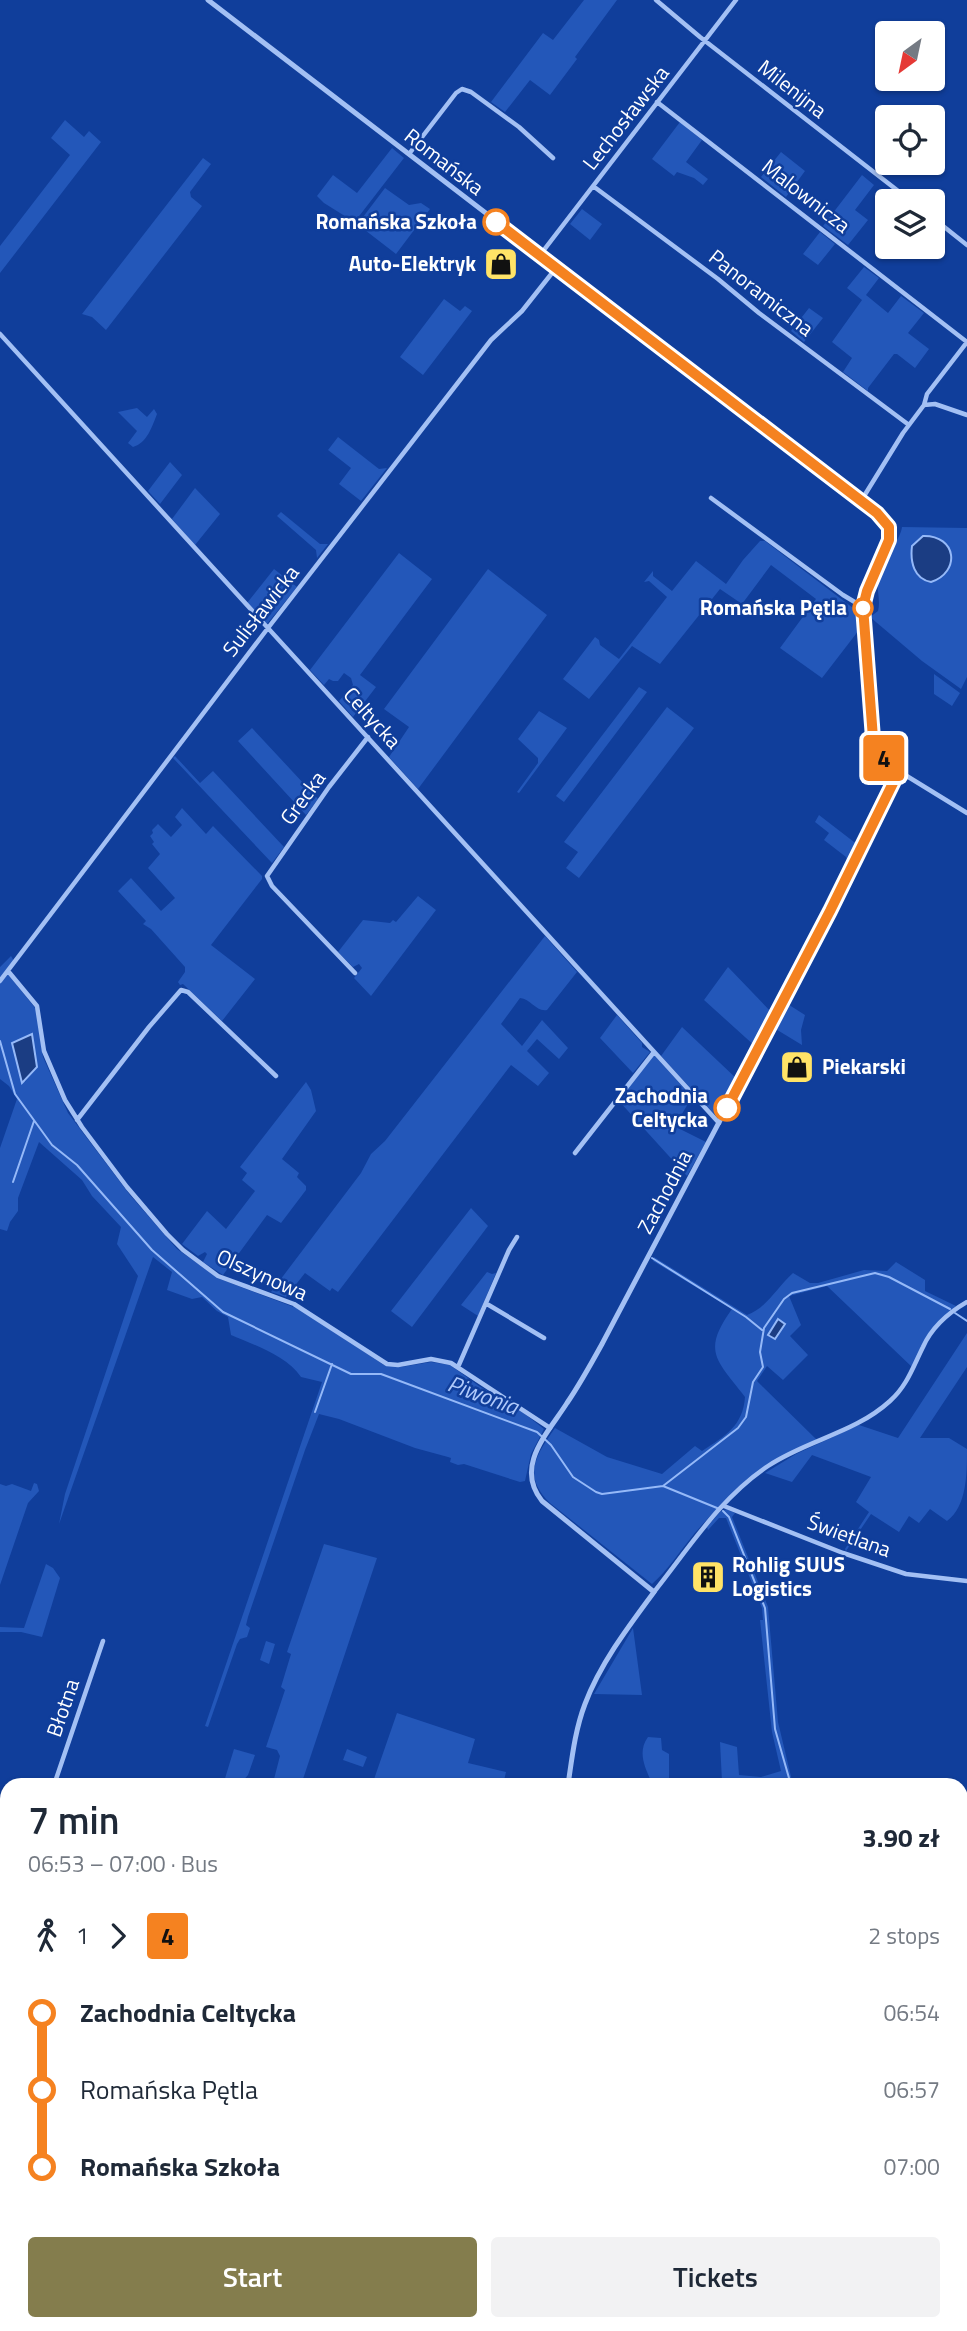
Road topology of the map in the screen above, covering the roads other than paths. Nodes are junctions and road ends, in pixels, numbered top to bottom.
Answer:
1 (208, 0) edge
2 (656, 0) edge
3 (736, 0) edge
4 (705, 41) junction
5 (657, 102) junction
6 (409, 155) junction
7 (553, 158) dead end
8 (593, 186) junction
9 (896, 189) edge
10 (945, 227) edge
11 (967, 244) edge
12 (540, 255) junction
13 (556, 268) junction
14 (0, 334) edge
15 (967, 342) edge
16 (924, 405) junction
17 (967, 415) edge
18 (909, 425) junction
19 (711, 498) dead end
20 (862, 501) junction
21 (863, 607) junction
22 (268, 628) junction
23 (368, 737) junction
24 (897, 770) junction
25 (967, 813) edge
26 (9, 971) junction
27 (355, 973) dead end
28 (0, 981) edge
29 (654, 1052) junction
30 (276, 1076) dead end
31 (77, 1120) junction
32 (719, 1124) junction
33 (575, 1153) dead end
34 (517, 1237) dead end
35 (967, 1302) edge
36 (486, 1304) junction
37 (544, 1338) dead end
38 (458, 1367) junction
39 (550, 1428) junction
40 (724, 1506) junction
41 (967, 1581) edge
42 (654, 1592) junction
43 (103, 1641) dead end
44 (56, 1778) edge
45 (569, 1778) edge

1 - 6 street, Romańska
2 - 4 street, Milenijna
3 - 4 street, Lechosławska
4 - 5 street, Lechosławska
4 - 9 street, Milenijna
5 - 8 street, Lechosławska
5 - 15 street, Malownicza
6 - 7 street
6 - 12 street, Romańska
8 - 12 street, Lechosławska
8 - 18 street, Panoramiczna
10 - 11 street
12 - 13 street, Romańska
13 - 20 street, Romańska
13 - 22 street, Sulisławicka
14 - 22 street, Celtycka
15 - 16 street
16 - 17 street
16 - 18 street
18 - 20 street
19 - 21 street
20 - 21 street, Romańska
21 - 24 street, Romańska
22 - 23 street, Celtycka
22 - 26 street, Sulisławicka
23 - 27 street, Grecka
23 - 29 street, Celtycka
24 - 25 street, Romańska
24 - 32 street, Zachodnia
26 - 28 street, Sulisławicka
26 - 31 street, Olszynowa
29 - 32 street, Celtycka
29 - 33 street
30 - 31 street
31 - 38 street, Olszynowa
32 - 39 street, Zachodnia
34 - 36 street
35 - 40 street
36 - 37 street
36 - 38 street
38 - 39 street, Olszynowa
39 - 42 street, Zachodnia
40 - 41 street, Świetlana
40 - 42 street
42 - 45 street
43 - 44 street, Błotna

